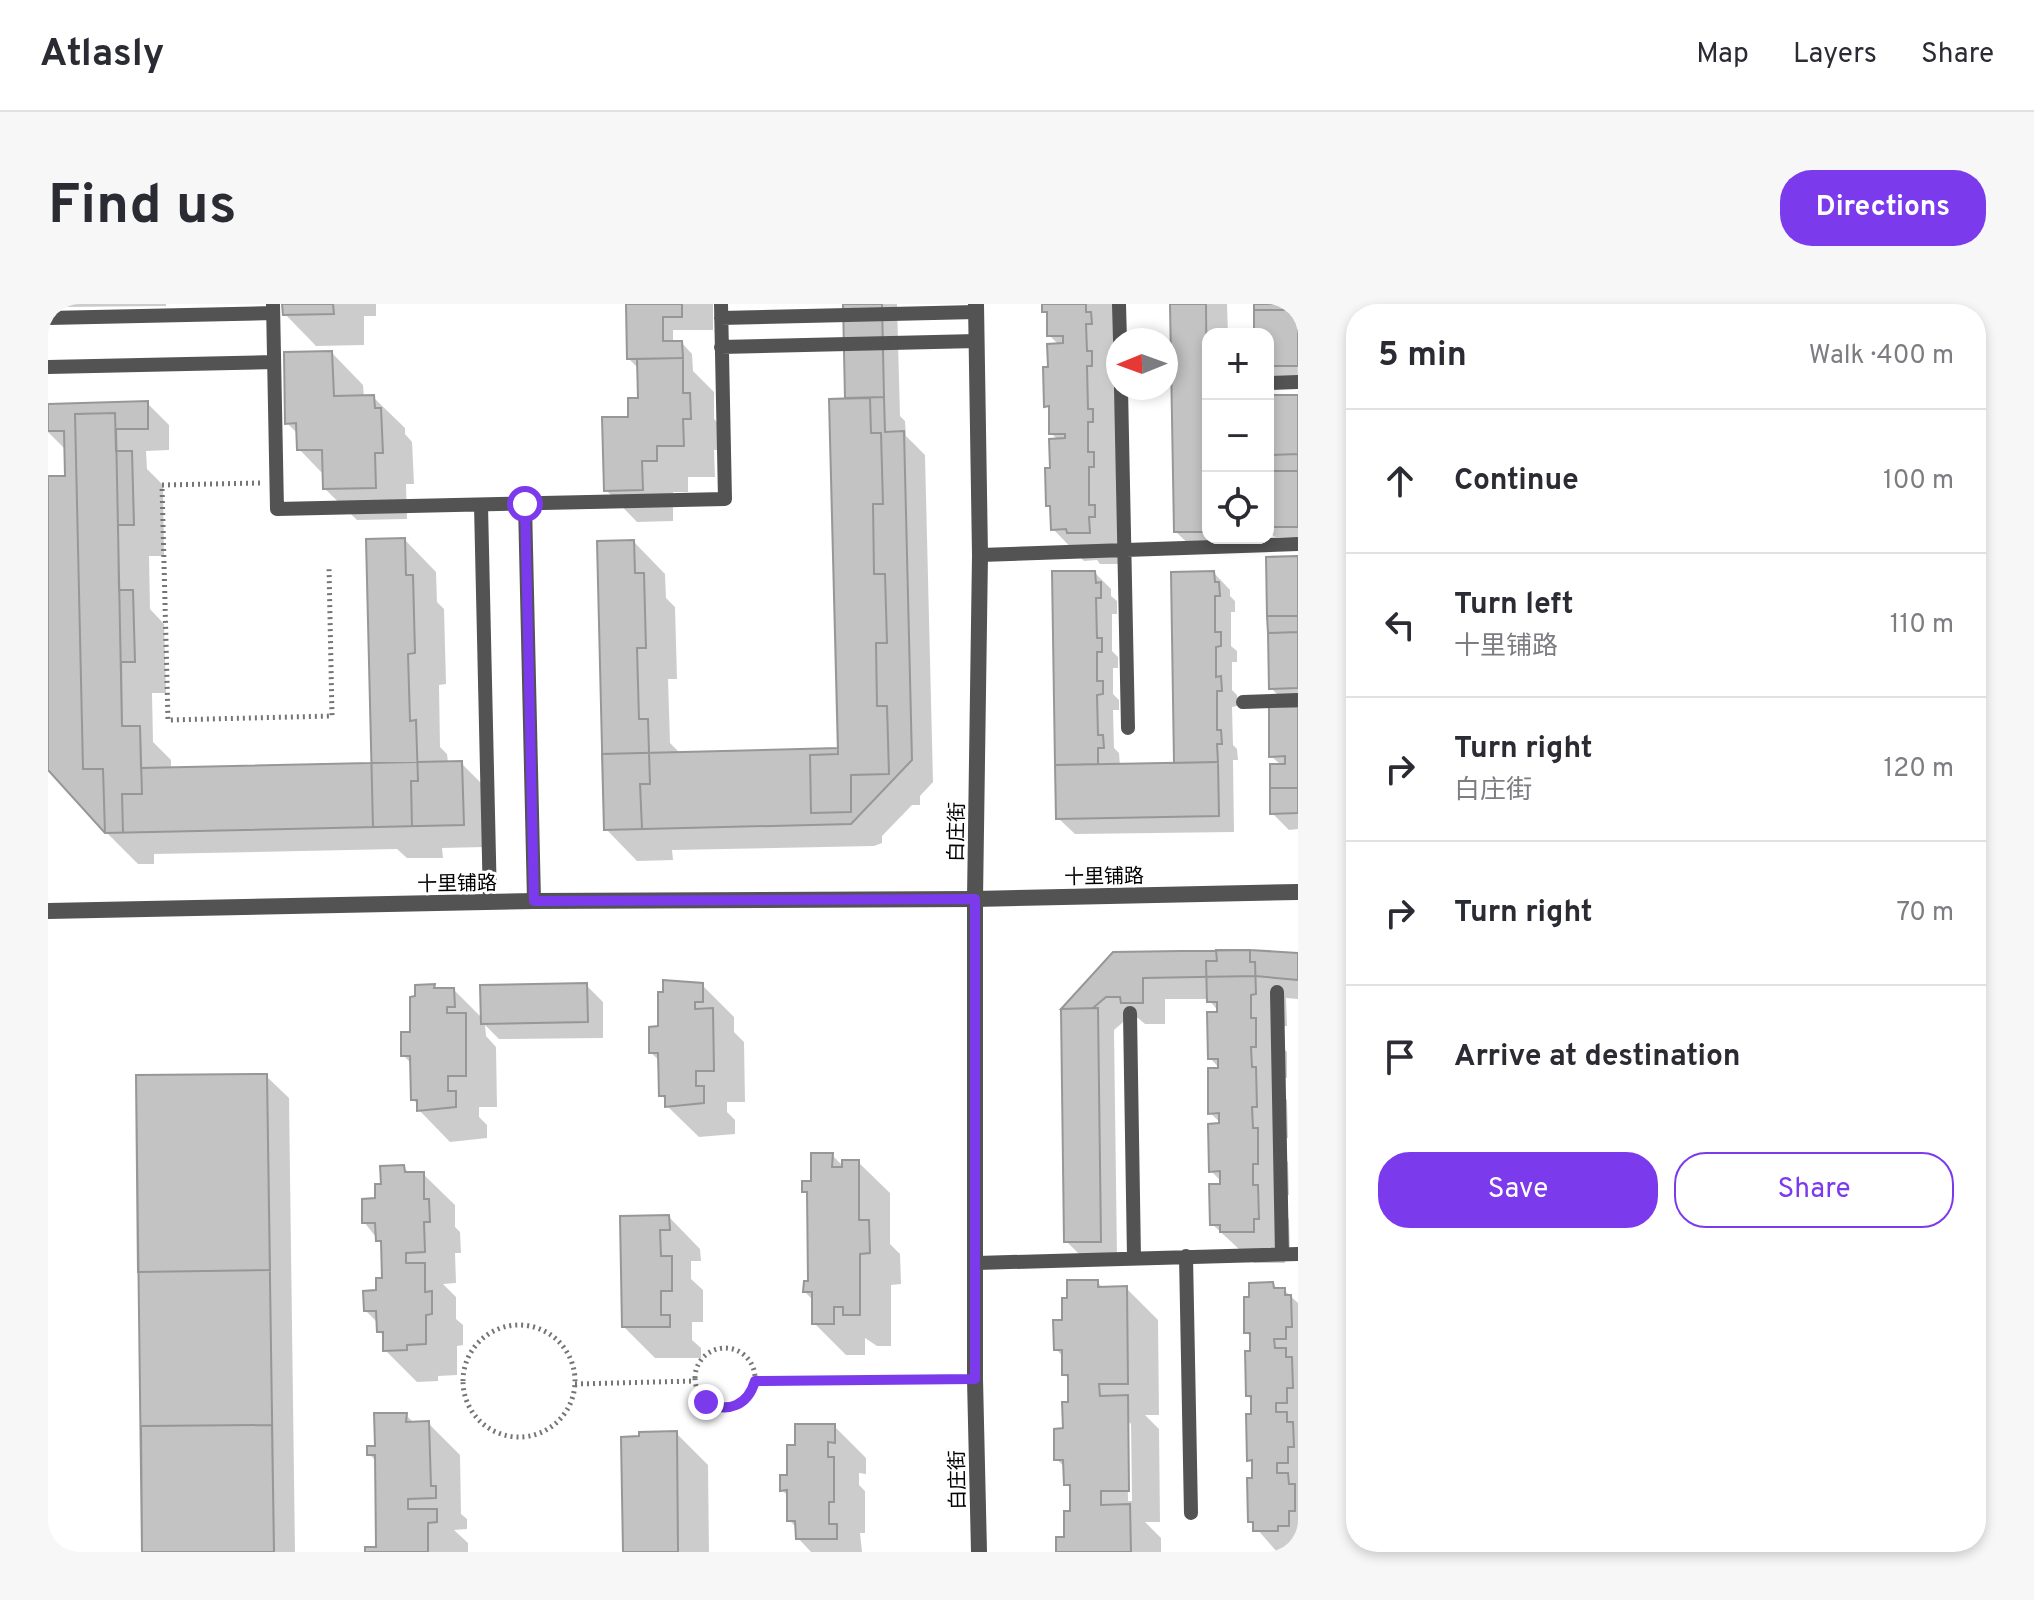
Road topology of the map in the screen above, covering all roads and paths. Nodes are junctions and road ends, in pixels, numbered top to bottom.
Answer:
1 (1119, 304) edge
2 (273, 308) edge
3 (976, 308) edge
4 (721, 311) edge
5 (48, 318) edge
6 (1120, 328) edge
7 (977, 341) junction
8 (721, 347) junction
9 (274, 362) junction
10 (48, 367) edge
11 (1298, 382) edge
12 (1274, 383) edge
13 (1121, 400) edge
14 (277, 482) junction
15 (525, 504) junction
16 (481, 505) junction
17 (1298, 544) edge
18 (1124, 550) junction
19 (980, 555) junction
20 (329, 567) dead end
21 (1298, 700) edge
22 (1243, 702) dead end
23 (1128, 728) dead end
24 (1298, 892) edge
25 (975, 899) junction
26 (534, 901) junction
27 (490, 902) junction
28 (48, 911) edge
29 (1277, 992) dead end
30 (1130, 1013) dead end
31 (1282, 1254) junction
32 (1298, 1254) edge
33 (1186, 1256) junction
34 (1134, 1258) junction
35 (977, 1263) junction
36 (975, 1379) junction
37 (695, 1381) junction
38 (755, 1381) junction
39 (575, 1384) junction
40 (1191, 1513) dead end
41 (979, 1552) edge

1 - 6 lane
2 - 5 lane
2 - 9 lane
3 - 4 lane
3 - 7 street, 白庄街
4 - 8 lane
7 - 8 lane
7 - 19 street, 白庄街
8 - 15 lane
9 - 10 lane
9 - 14 lane
11 - 12 lane
13 - 18 lane
14 - 16 lane
14 - 20 path
15 - 16 lane
15 - 26 lane
16 - 27 lane
17 - 18 lane
18 - 19 lane
18 - 23 lane
19 - 25 street, 白庄街
21 - 22 lane
24 - 25 street, 十里铺路
25 - 26 street, 十里铺路
25 - 35 street, 白庄街
26 - 27 street, 十里铺路
27 - 28 street, 十里铺路
29 - 31 lane
30 - 34 lane
31 - 32 lane
31 - 33 lane
33 - 34 lane
33 - 40 lane
34 - 35 lane
35 - 36 street, 白庄街
36 - 38 path
36 - 41 street, 白庄街
37 - 38 path
37 - 38 path
37 - 39 path
39 - 39 path

